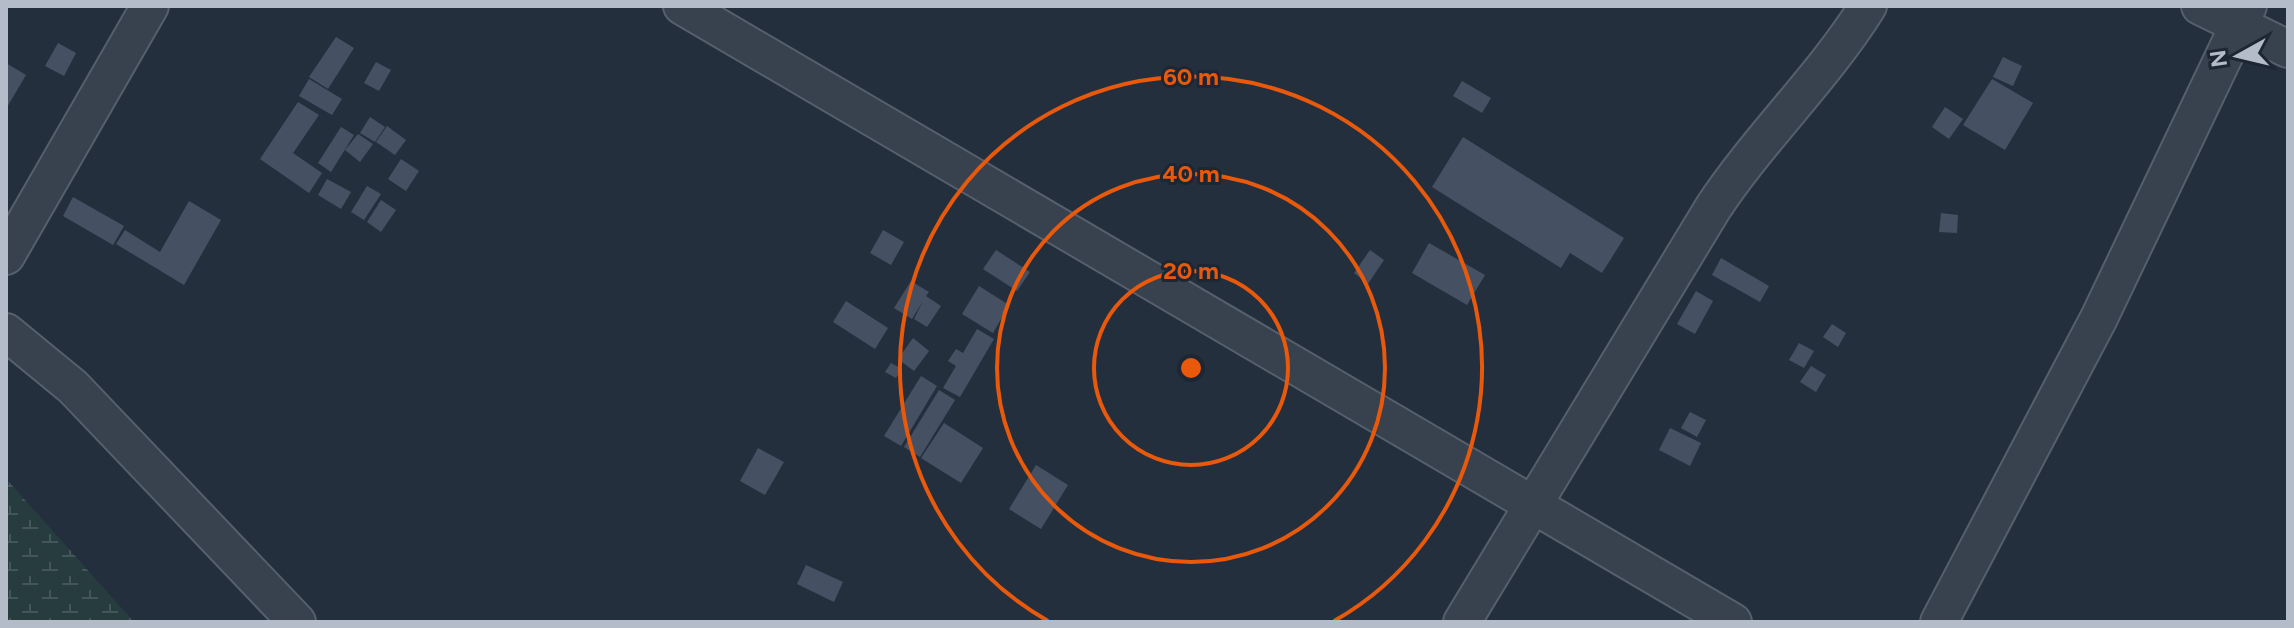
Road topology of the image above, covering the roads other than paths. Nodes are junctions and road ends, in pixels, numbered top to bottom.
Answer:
1 (150, 6) edge
2 (682, 6) edge
3 (1868, 6) edge
4 (2200, 6) edge
5 (2242, 15) edge
6 (2288, 49) edge
7 (6, 256) edge
8 (6, 332) edge
9 (1532, 505) junction
10 (297, 622) edge
11 (1462, 622) edge
12 (1733, 622) edge
13 (1939, 622) edge

1 - 7 street
2 - 9 street
3 - 9 street
4 - 5 street
5 - 6 street
5 - 13 street
8 - 10 street
9 - 11 street
9 - 12 street

